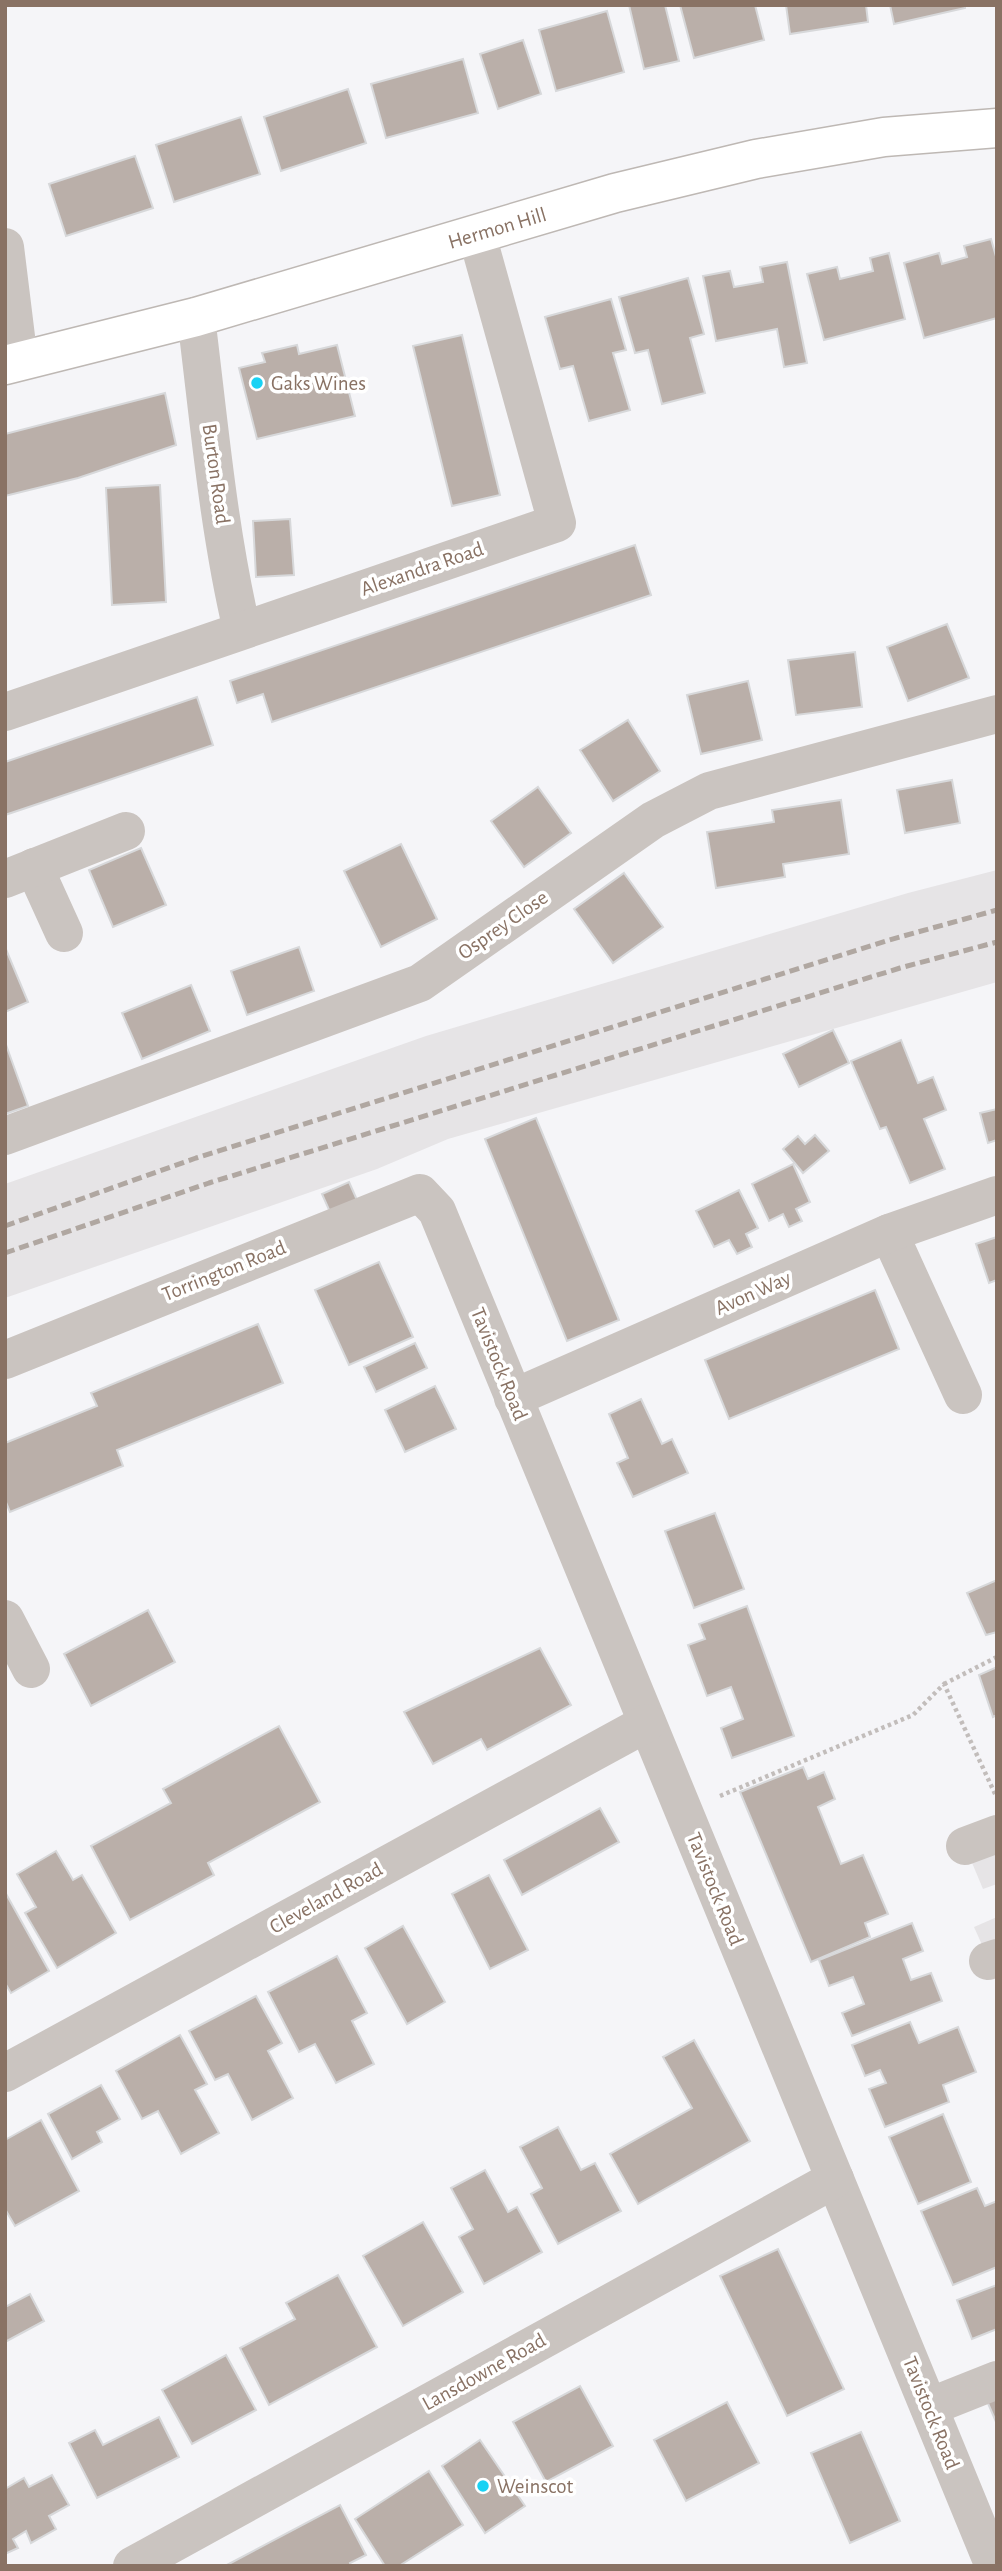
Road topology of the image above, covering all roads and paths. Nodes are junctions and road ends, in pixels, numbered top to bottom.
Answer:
1 (997, 128) edge
2 (477, 235) junction
3 (5, 247) edge
4 (196, 317) junction
5 (12, 363) edge
6 (242, 630) junction
7 (5, 712) edge
8 (997, 714) edge
9 (126, 831) dead end
10 (20, 873) edge
11 (64, 933) dead end
12 (5, 1136) edge
13 (997, 1195) edge
14 (437, 1211) joint
15 (888, 1233) junction
16 (5, 1360) edge
17 (963, 1395) dead end
18 (513, 1398) junction
19 (5, 1619) edge
20 (997, 1657) edge
21 (31, 1669) dead end
22 (944, 1684) junction
23 (647, 1723) junction
24 (997, 1797) edge
25 (683, 1811) junction
26 (5, 2073) edge
27 (835, 2179) junction
28 (997, 2379) edge
29 (929, 2407) junction
30 (132, 2566) edge
31 (994, 2566) edge

1 - 2 main road, Hermon Hill
2 - 4 main road, Hermon Hill
2 - 6 street, Alexandra Road
3 - 5 street
4 - 5 main road, Hermon Hill
4 - 6 street, Burton Road
6 - 7 street, Alexandra Road
8 - 12 street, Osprey Close
9 - 10 street
10 - 11 street
13 - 15 street, Avon Way
14 - 16 street, Torrington Road
14 - 18 street, Tavistock Road
15 - 17 street
15 - 18 street, Avon Way
18 - 23 street, Tavistock Road
19 - 21 street
20 - 22 path
22 - 24 path
22 - 25 path
23 - 25 street, Tavistock Road
23 - 26 street, Cleveland Road
25 - 27 street, Tavistock Road
27 - 29 street, Tavistock Road
27 - 30 street, Lansdowne Road
28 - 29 street
29 - 31 street, Tavistock Road

